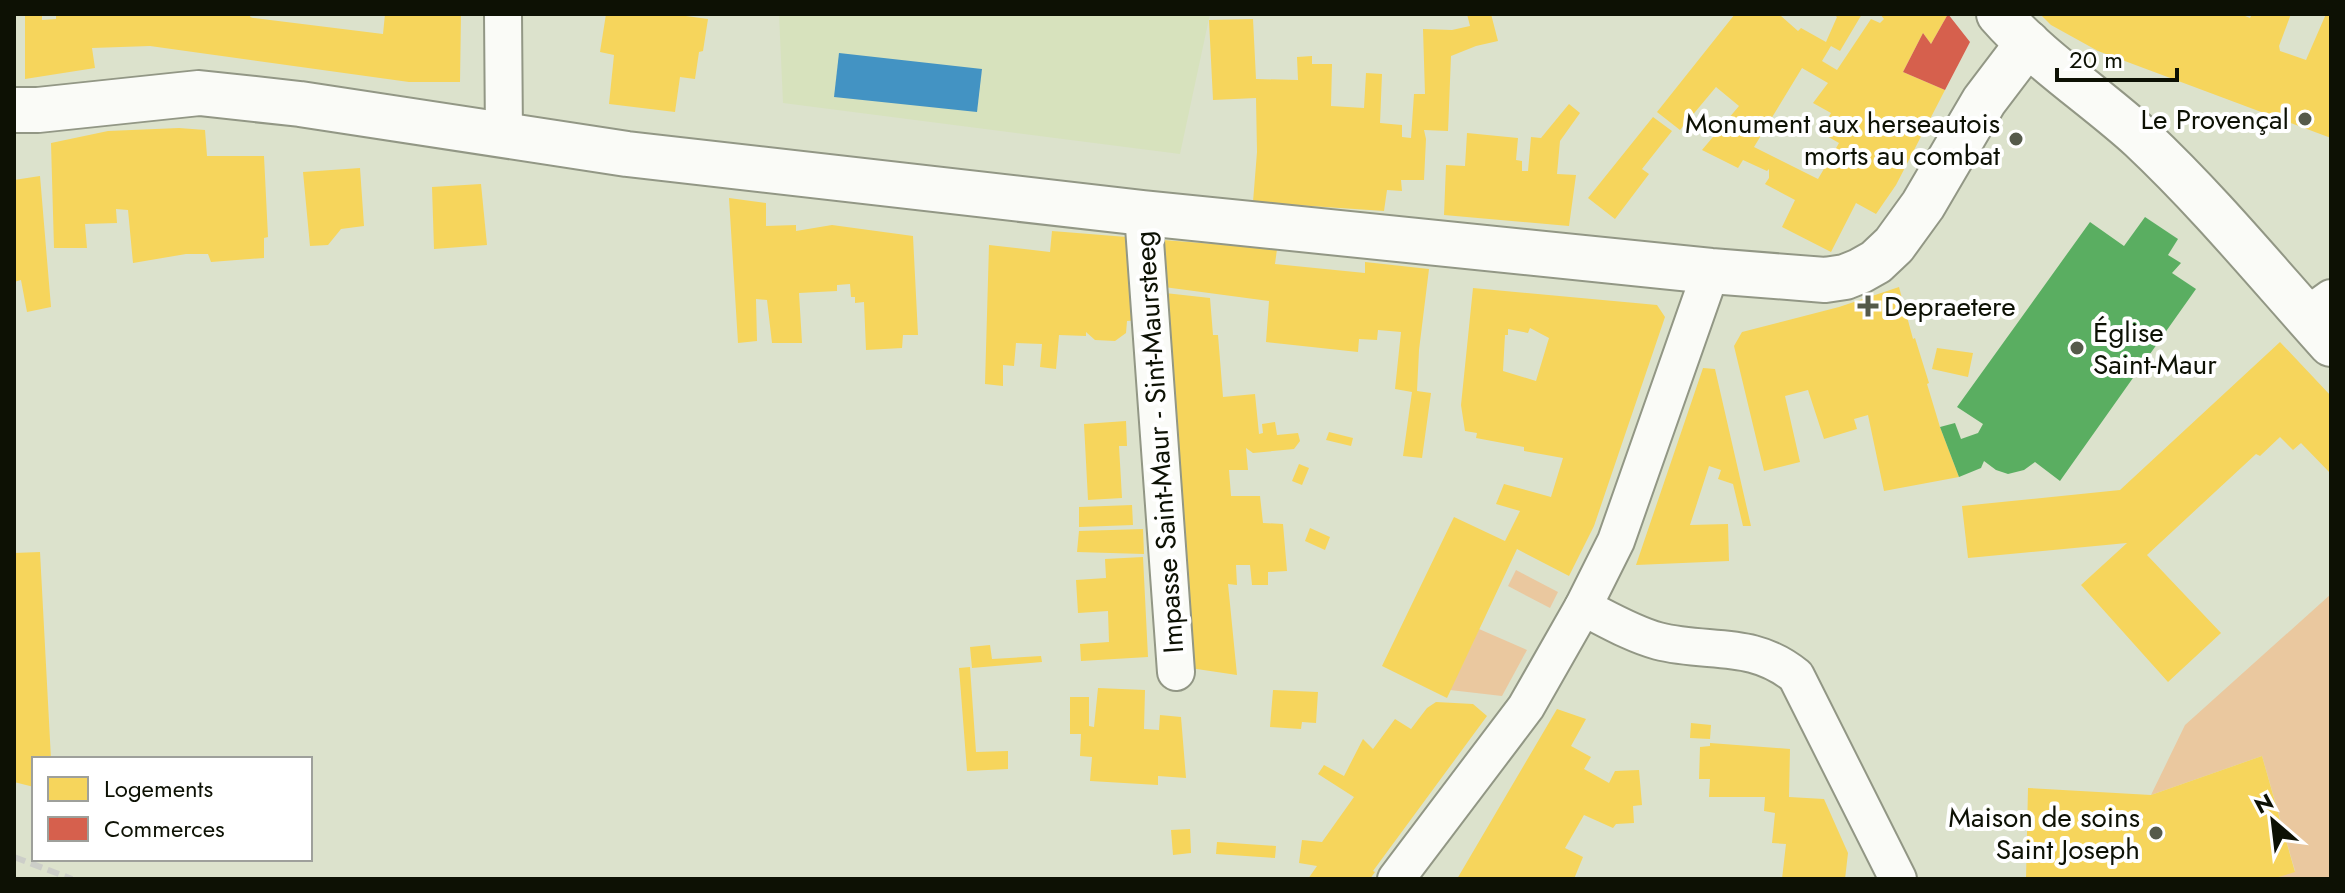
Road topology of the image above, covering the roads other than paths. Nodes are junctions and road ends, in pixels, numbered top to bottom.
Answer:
1 (503, 14) edge
2 (2013, 28) edge
3 (14, 110) edge
4 (504, 137) junction
5 (1143, 213) junction
6 (1711, 271) junction
7 (2323, 319) edge
8 (1583, 607) junction
9 (1176, 672) dead end
10 (1396, 879) edge
11 (1898, 879) edge

1 - 4 street
2 - 6 street
2 - 7 street
3 - 4 street
4 - 5 street
5 - 6 street
5 - 9 street, Impasse Saint-Maur - Sint-Maursteeg
6 - 8 street
8 - 10 street
8 - 11 street

